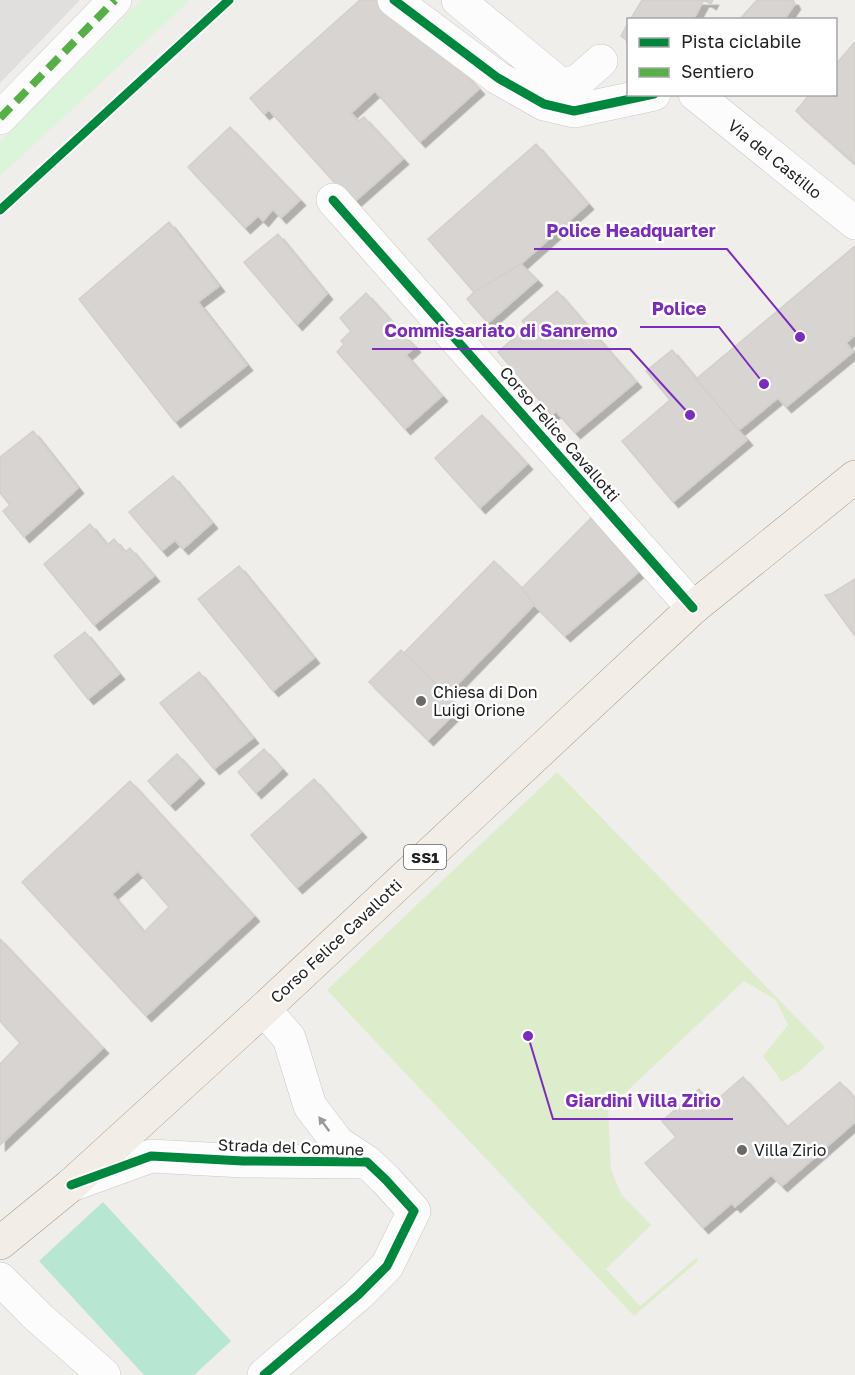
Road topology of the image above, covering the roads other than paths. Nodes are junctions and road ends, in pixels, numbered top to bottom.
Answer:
1 (115, 0) edge
2 (394, 0) edge
3 (458, 0) edge
4 (601, 61) dead end
5 (645, 96) edge
6 (697, 96) edge
7 (0, 118) edge
8 (333, 200) dead end
9 (855, 223) edge
10 (855, 477) edge
11 (693, 608) junction
12 (264, 1009) junction
13 (367, 1162) junction
14 (71, 1185) junction
15 (0, 1243) edge
16 (0, 1279) edge
17 (104, 1375) edge
18 (264, 1375) edge

1 - 7 street
2 - 5 street
3 - 4 street
6 - 9 street, Via del Castillo
8 - 11 street, Corso Felice Cavallotti
10 - 11 main road, Corso Felice Cavallotti / SS1
11 - 12 main road, Corso Felice Cavallotti / SS1
13 -> 12 street, Strada del Comune
12 - 14 main road, Corso Felice Cavallotti / SS1
13 - 14 street, Strada del Comune
13 - 18 street, Strada del Comune
14 - 15 main road, Corso Felice Cavallotti / SS1
16 - 17 street

